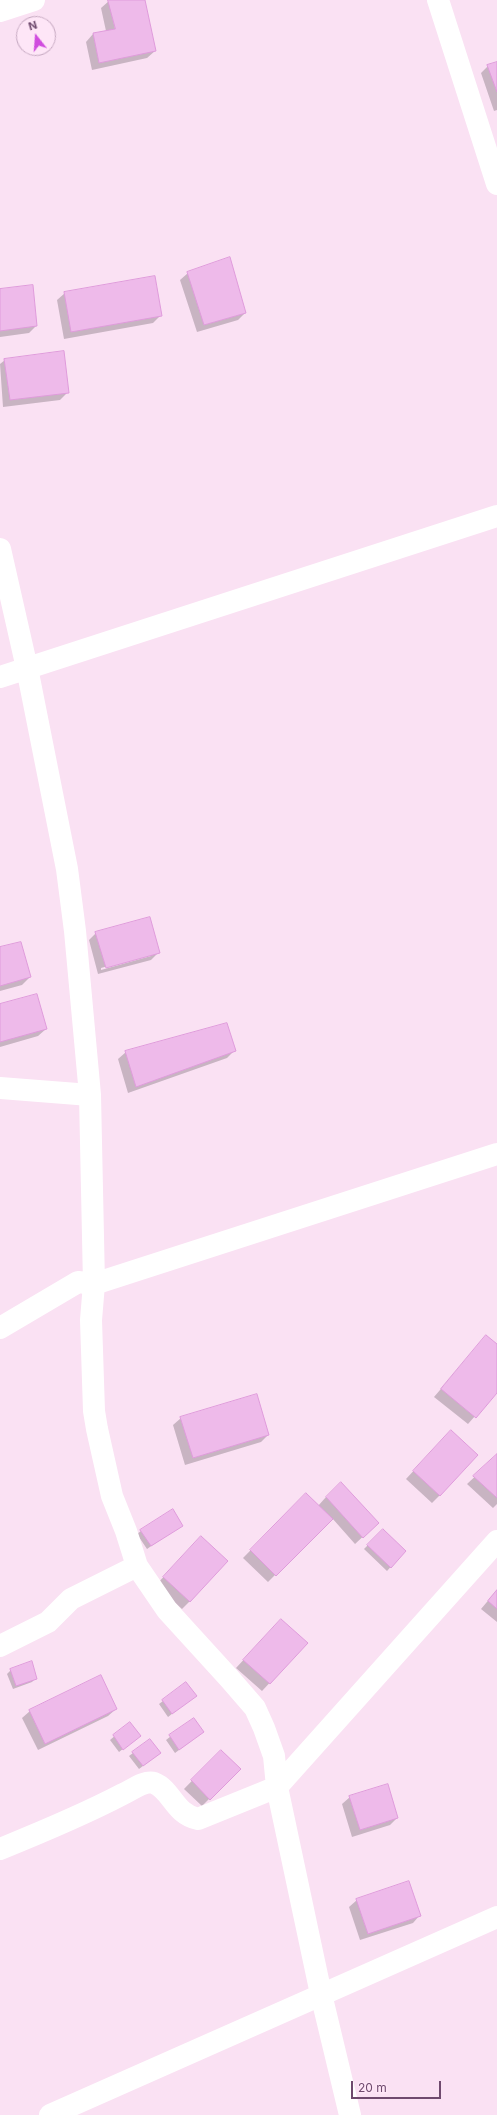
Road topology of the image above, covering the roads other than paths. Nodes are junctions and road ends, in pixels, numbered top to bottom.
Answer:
1 (34, 0) edge
2 (438, 0) edge
3 (0, 11) edge
4 (497, 184) edge
5 (497, 516) edge
6 (0, 549) edge
7 (27, 668) junction
8 (0, 677) edge
9 (0, 1088) edge
10 (90, 1095) junction
11 (497, 1154) edge
12 (94, 1284) junction
13 (0, 1328) edge
14 (497, 1541) edge
15 (137, 1566) junction
16 (0, 1646) edge
17 (278, 1787) junction
18 (0, 1849) edge
19 (497, 1917) edge
20 (321, 1994) junction
21 (50, 2115) edge
22 (350, 2115) edge

1 - 3 street
2 - 4 street
5 - 7 street
6 - 7 street
7 - 8 street
7 - 10 street
9 - 10 street
10 - 12 street
11 - 12 street
12 - 13 street
12 - 15 street
14 - 17 street
15 - 16 street
15 - 17 street
17 - 18 street
17 - 20 street
19 - 20 street
20 - 21 street
20 - 22 street

